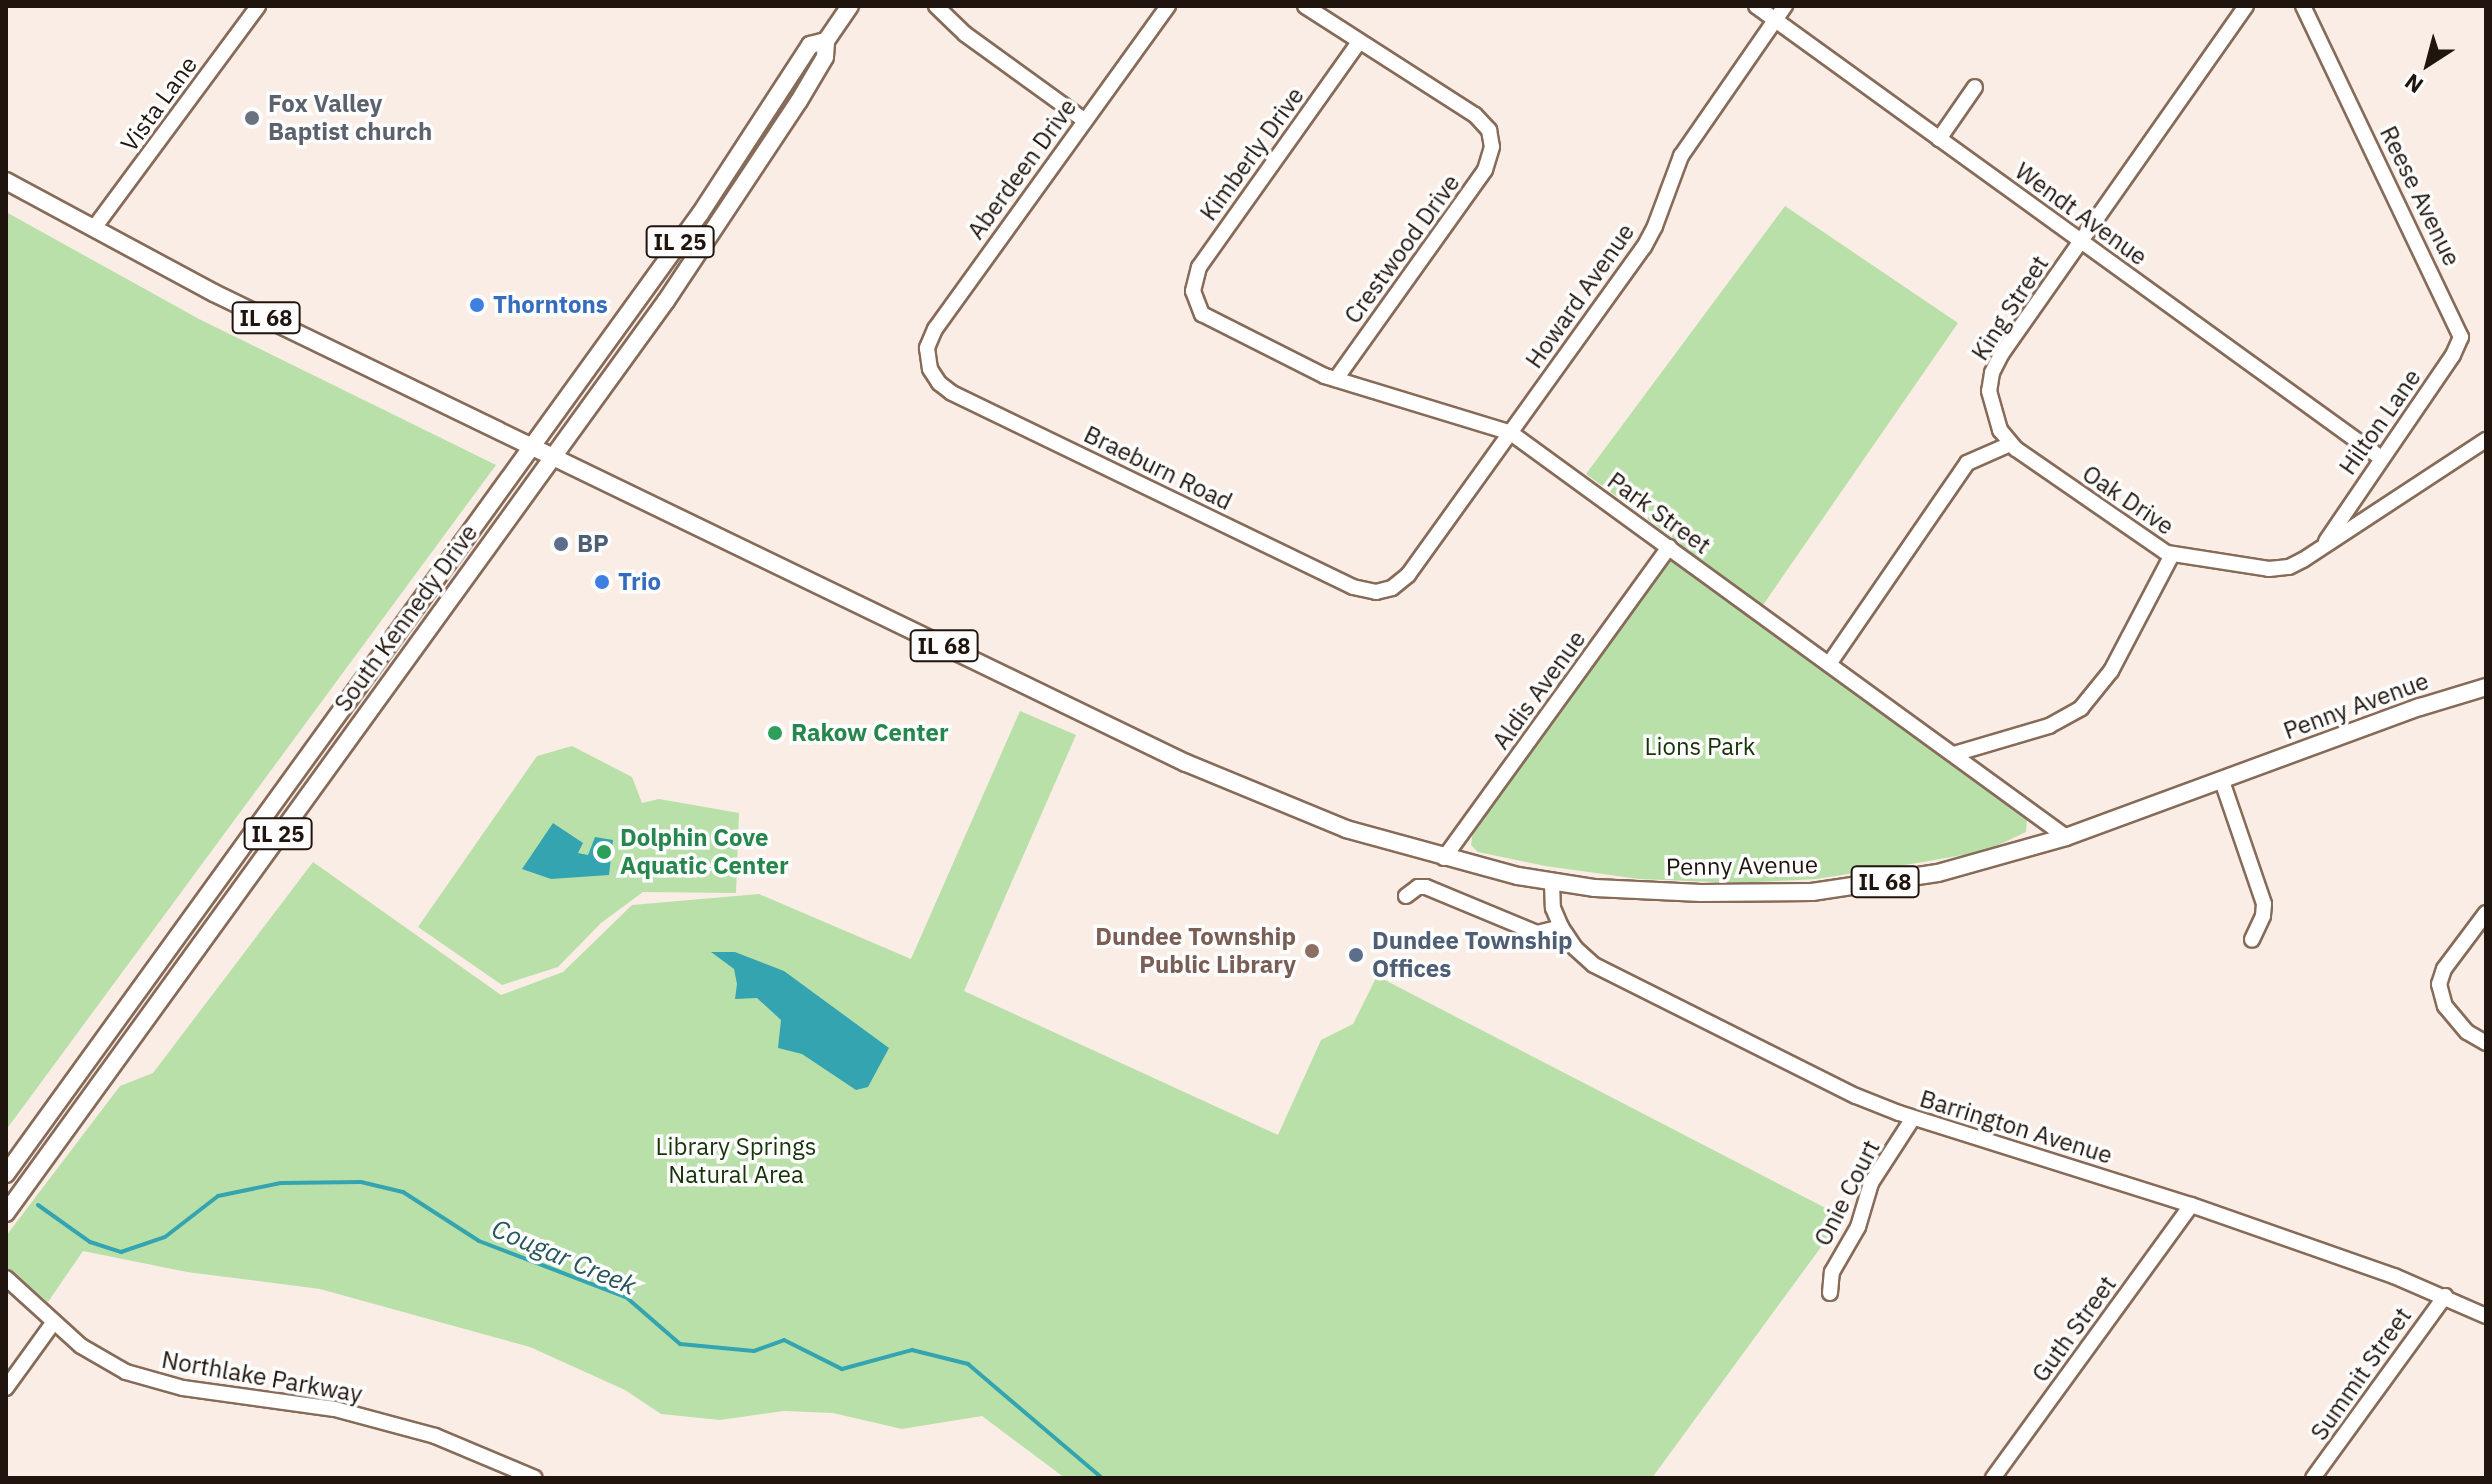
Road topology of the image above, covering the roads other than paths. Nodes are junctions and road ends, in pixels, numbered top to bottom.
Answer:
1 (258, 6) edge
2 (850, 6) edge
3 (936, 6) edge
4 (1168, 6) edge
5 (1305, 6) edge
6 (1756, 6) edge
7 (1785, 6) edge
8 (2246, 6) edge
9 (2303, 6) edge
10 (1775, 20) junction
11 (826, 41) junction
12 (1359, 42) junction
13 (1975, 87) dead end
14 (1084, 120) junction
15 (1939, 139) junction
16 (6, 181) edge
17 (94, 228) junction
18 (2081, 241) junction
19 (1194, 296) joint
20 (2454, 318) joint
21 (928, 365) joint
22 (1336, 379) junction
23 (1511, 433) junction
24 (2486, 440) edge
25 (2010, 444) junction
26 (530, 446) junction
27 (552, 456) junction
28 (2381, 458) junction
29 (1669, 547) junction
30 (2322, 547) junction
31 (2172, 555) junction
32 (1382, 591) joint
33 (1829, 664) junction
34 (2486, 687) edge
35 (1954, 754) junction
36 (2222, 781) junction
37 (2066, 837) junction
38 (1444, 858) junction
39 (1552, 883) junction
40 (1406, 896) dead end
41 (2486, 913) edge
42 (1561, 927) junction
43 (2252, 940) dead end
44 (2486, 1043) edge
45 (1913, 1118) junction
46 (6, 1174) edge
47 (2191, 1205) junction
48 (6, 1213) edge
49 (6, 1278) edge
50 (1830, 1293) dead end
51 (2445, 1296) junction
52 (2486, 1316) edge
53 (53, 1323) junction
54 (6, 1388) edge
55 (535, 1478) edge
56 (1993, 1478) edge
57 (2313, 1478) edge

1 - 17 street, Vista Lane
2 - 11 main road, South Kennedy Drive / IL 25
3 - 14 street
4 - 14 street, Aberdeen Drive
5 - 12 street
6 - 10 street, Wendt Avenue
7 - 10 street, Howard Avenue
8 - 18 street, King Street
9 - 20 street, Reese Avenue
10 - 15 street, Wendt Avenue
10 - 23 street, Howard Avenue
11 - 26 main road, South Kennedy Drive / IL 25
11 - 27 main road, South Kennedy Drive / IL 25
12 - 19 street, Kimberly Drive
12 - 22 street, Crestwood Drive
13 - 15 street
14 - 21 street, Aberdeen Drive
15 - 18 street, Wendt Avenue
16 - 17 main road, IL 68
17 - 26 main road, IL 68
18 - 25 street, King Street
18 - 28 street, Wendt Avenue
19 - 22 street, Park Street
20 - 28 street, Hilton Lane
21 - 32 street, Braeburn Road
22 - 23 street, Park Street
23 - 29 street, Park Street
23 - 32 street, Howard Avenue
24 - 30 street, Oak Drive
25 - 31 street, Oak Drive
25 - 33 street
26 - 27 main road, IL 68
26 - 46 main road, South Kennedy Drive / IL 25
27 - 38 main road, Penny Avenue / IL 68
27 - 48 main road, South Kennedy Drive / IL 25
28 - 30 street, Hilton Lane
29 - 33 street, Park Street
29 - 38 street, Aldis Avenue
30 - 31 street, Oak Drive
31 - 35 street
33 - 35 street, Park Street
34 - 36 main road, Penny Avenue / IL 68
35 - 37 street, Park Street
36 - 37 main road, Penny Avenue / IL 68
36 - 43 street
37 - 39 main road, Penny Avenue / IL 68
38 - 39 main road, Penny Avenue / IL 68
39 - 42 street, Barrington Avenue
40 - 42 street
41 - 44 street
42 - 45 street, Barrington Avenue
45 - 47 street, Barrington Avenue
45 - 50 street, Onie Court
47 - 51 street, Barrington Avenue
47 - 56 street, Guth Street
49 - 53 street, Northlake Parkway
51 - 52 street, Barrington Avenue
51 - 57 street, Summit Street
53 - 54 street
53 - 55 street, Northlake Parkway

